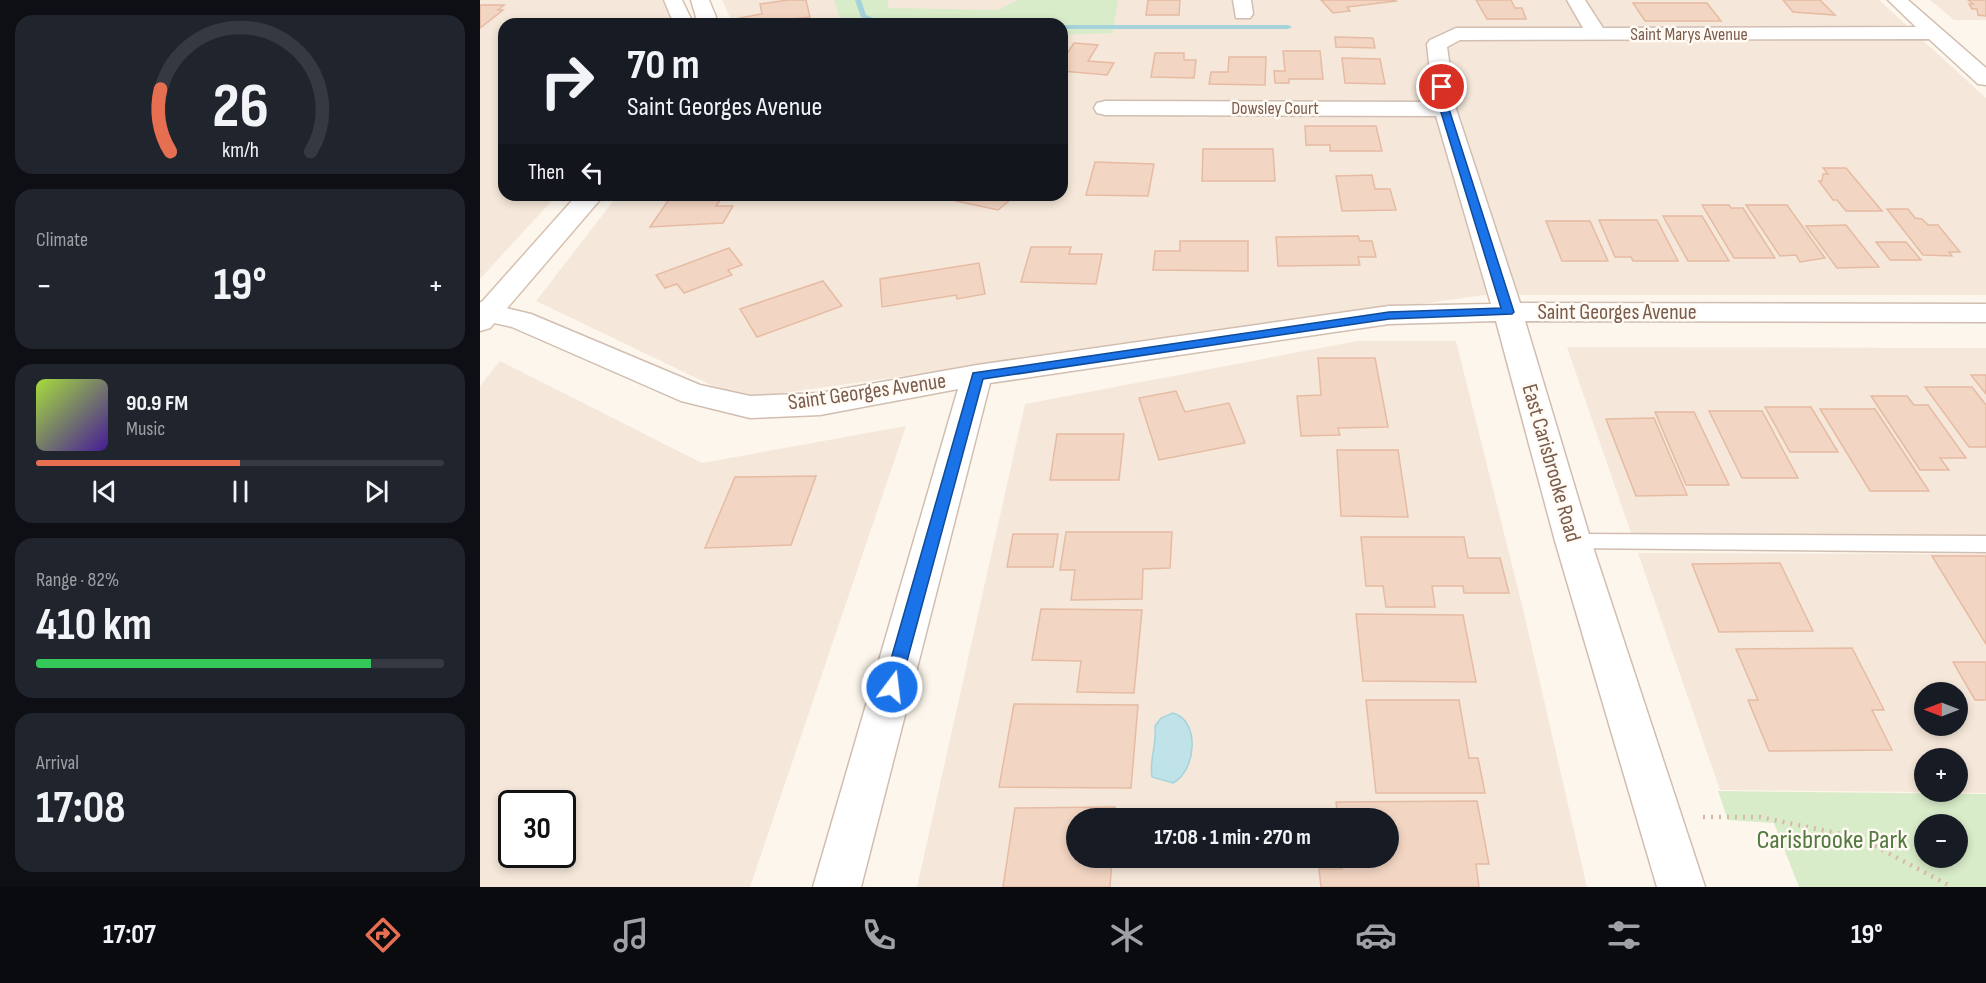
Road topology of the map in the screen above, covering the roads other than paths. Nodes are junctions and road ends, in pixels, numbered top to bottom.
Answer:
1 (673, 0) edge
2 (700, 0) edge
3 (1576, 0) edge
4 (1897, 0) edge
5 (681, 18) edge
6 (706, 18) edge
7 (1935, 33) junction
8 (1597, 34) junction
9 (1444, 38) joint
10 (1986, 79) edge
11 (1106, 108) dead end
12 (1445, 109) junction
13 (586, 201) edge
14 (1508, 312) junction
15 (1986, 313) edge
16 (483, 315) edge
17 (977, 375) junction
18 (1573, 541) junction
19 (1986, 544) edge
20 (837, 887) edge
21 (1681, 887) edge

1 - 5 street
2 - 6 street
3 - 8 street
4 - 7 street
7 - 8 street, Saint Marys Avenue
7 - 10 street
8 - 9 street, Saint Marys Avenue
9 - 12 street, East Carisbrooke Road
11 - 12 street, Dowsley Court
12 - 14 street, East Carisbrooke Road
13 - 16 street
14 - 15 street, Saint Georges Avenue
14 - 17 street, Saint Georges Avenue
14 - 18 street, East Carisbrooke Road
16 - 17 street, Saint Georges Avenue
17 - 20 street
18 - 19 lane
18 - 21 street, East Carisbrooke Road

